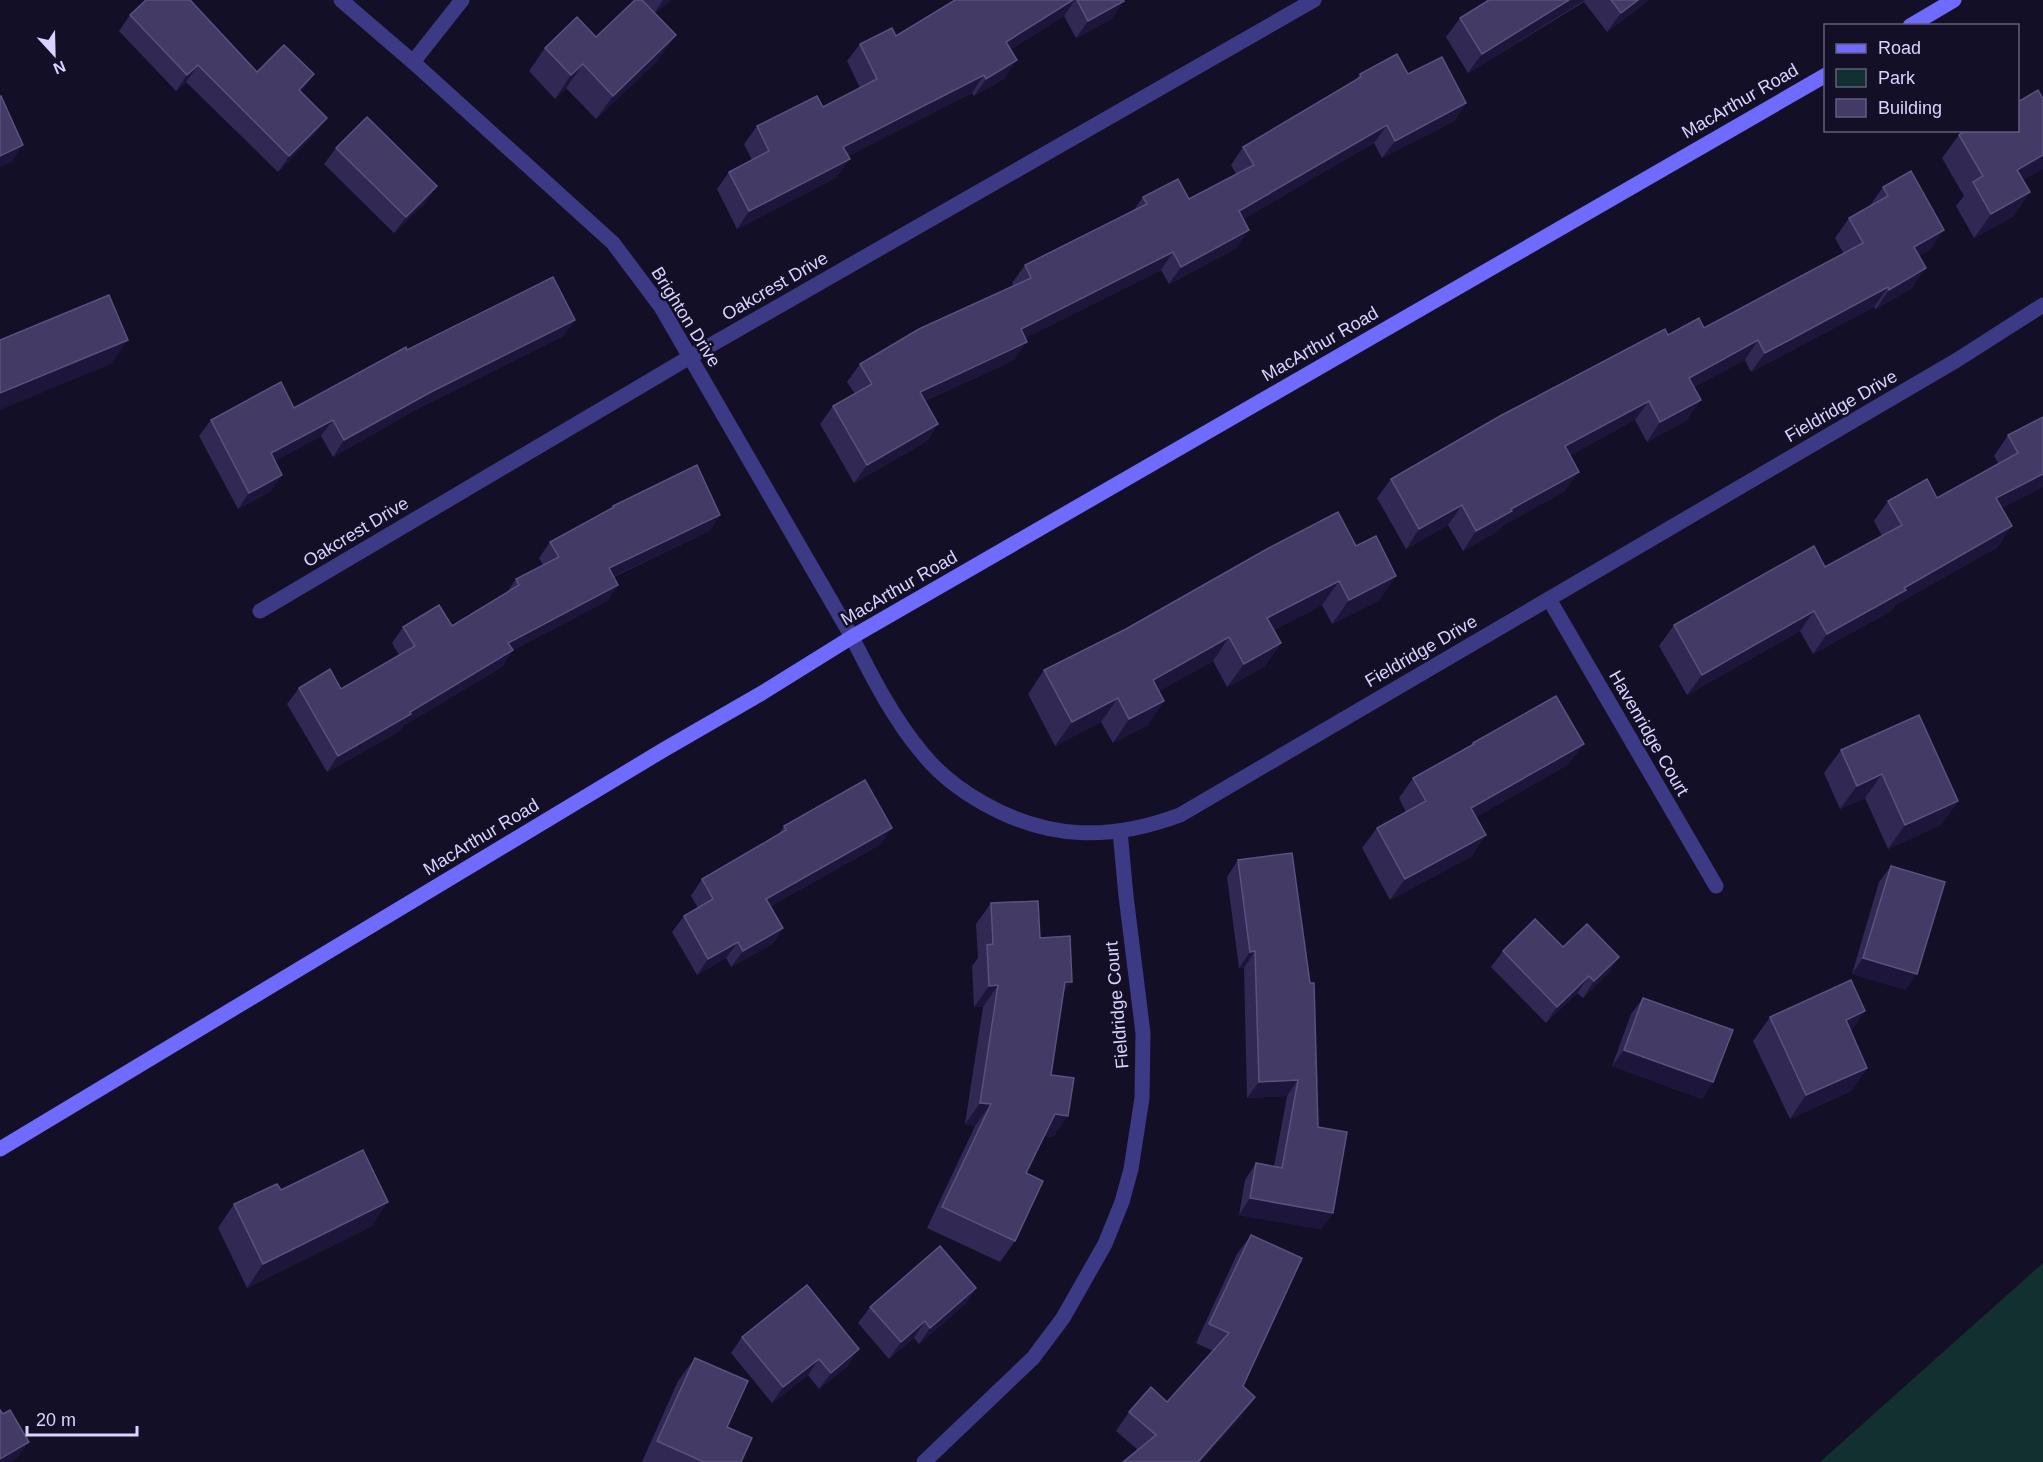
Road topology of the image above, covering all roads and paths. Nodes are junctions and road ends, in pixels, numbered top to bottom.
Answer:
1 (341, 0) edge
2 (462, 0) edge
3 (1314, 0) edge
4 (1954, 0) edge
5 (1913, 24) edge
6 (413, 62) junction
7 (1824, 76) edge
8 (2043, 304) edge
9 (690, 357) junction
10 (1549, 599) junction
11 (260, 611) dead end
12 (852, 637) junction
13 (1120, 831) junction
14 (1716, 886) dead end
15 (0, 1149) edge
16 (924, 1462) edge

1 - 6 street, Brighton Drive
2 - 6 street
3 - 9 street, Oakcrest Drive
4 - 5 street
6 - 9 street, Brighton Drive
7 - 12 street, MacArthur Road
8 - 10 street, Fieldridge Drive
9 - 11 street, Oakcrest Drive
9 - 12 street, Brighton Drive
10 - 13 street, Fieldridge Drive
10 - 14 street, Havenridge Court
12 - 13 street, Fieldridge Drive
12 - 15 street, MacArthur Road
13 - 16 street, Fieldridge Court

